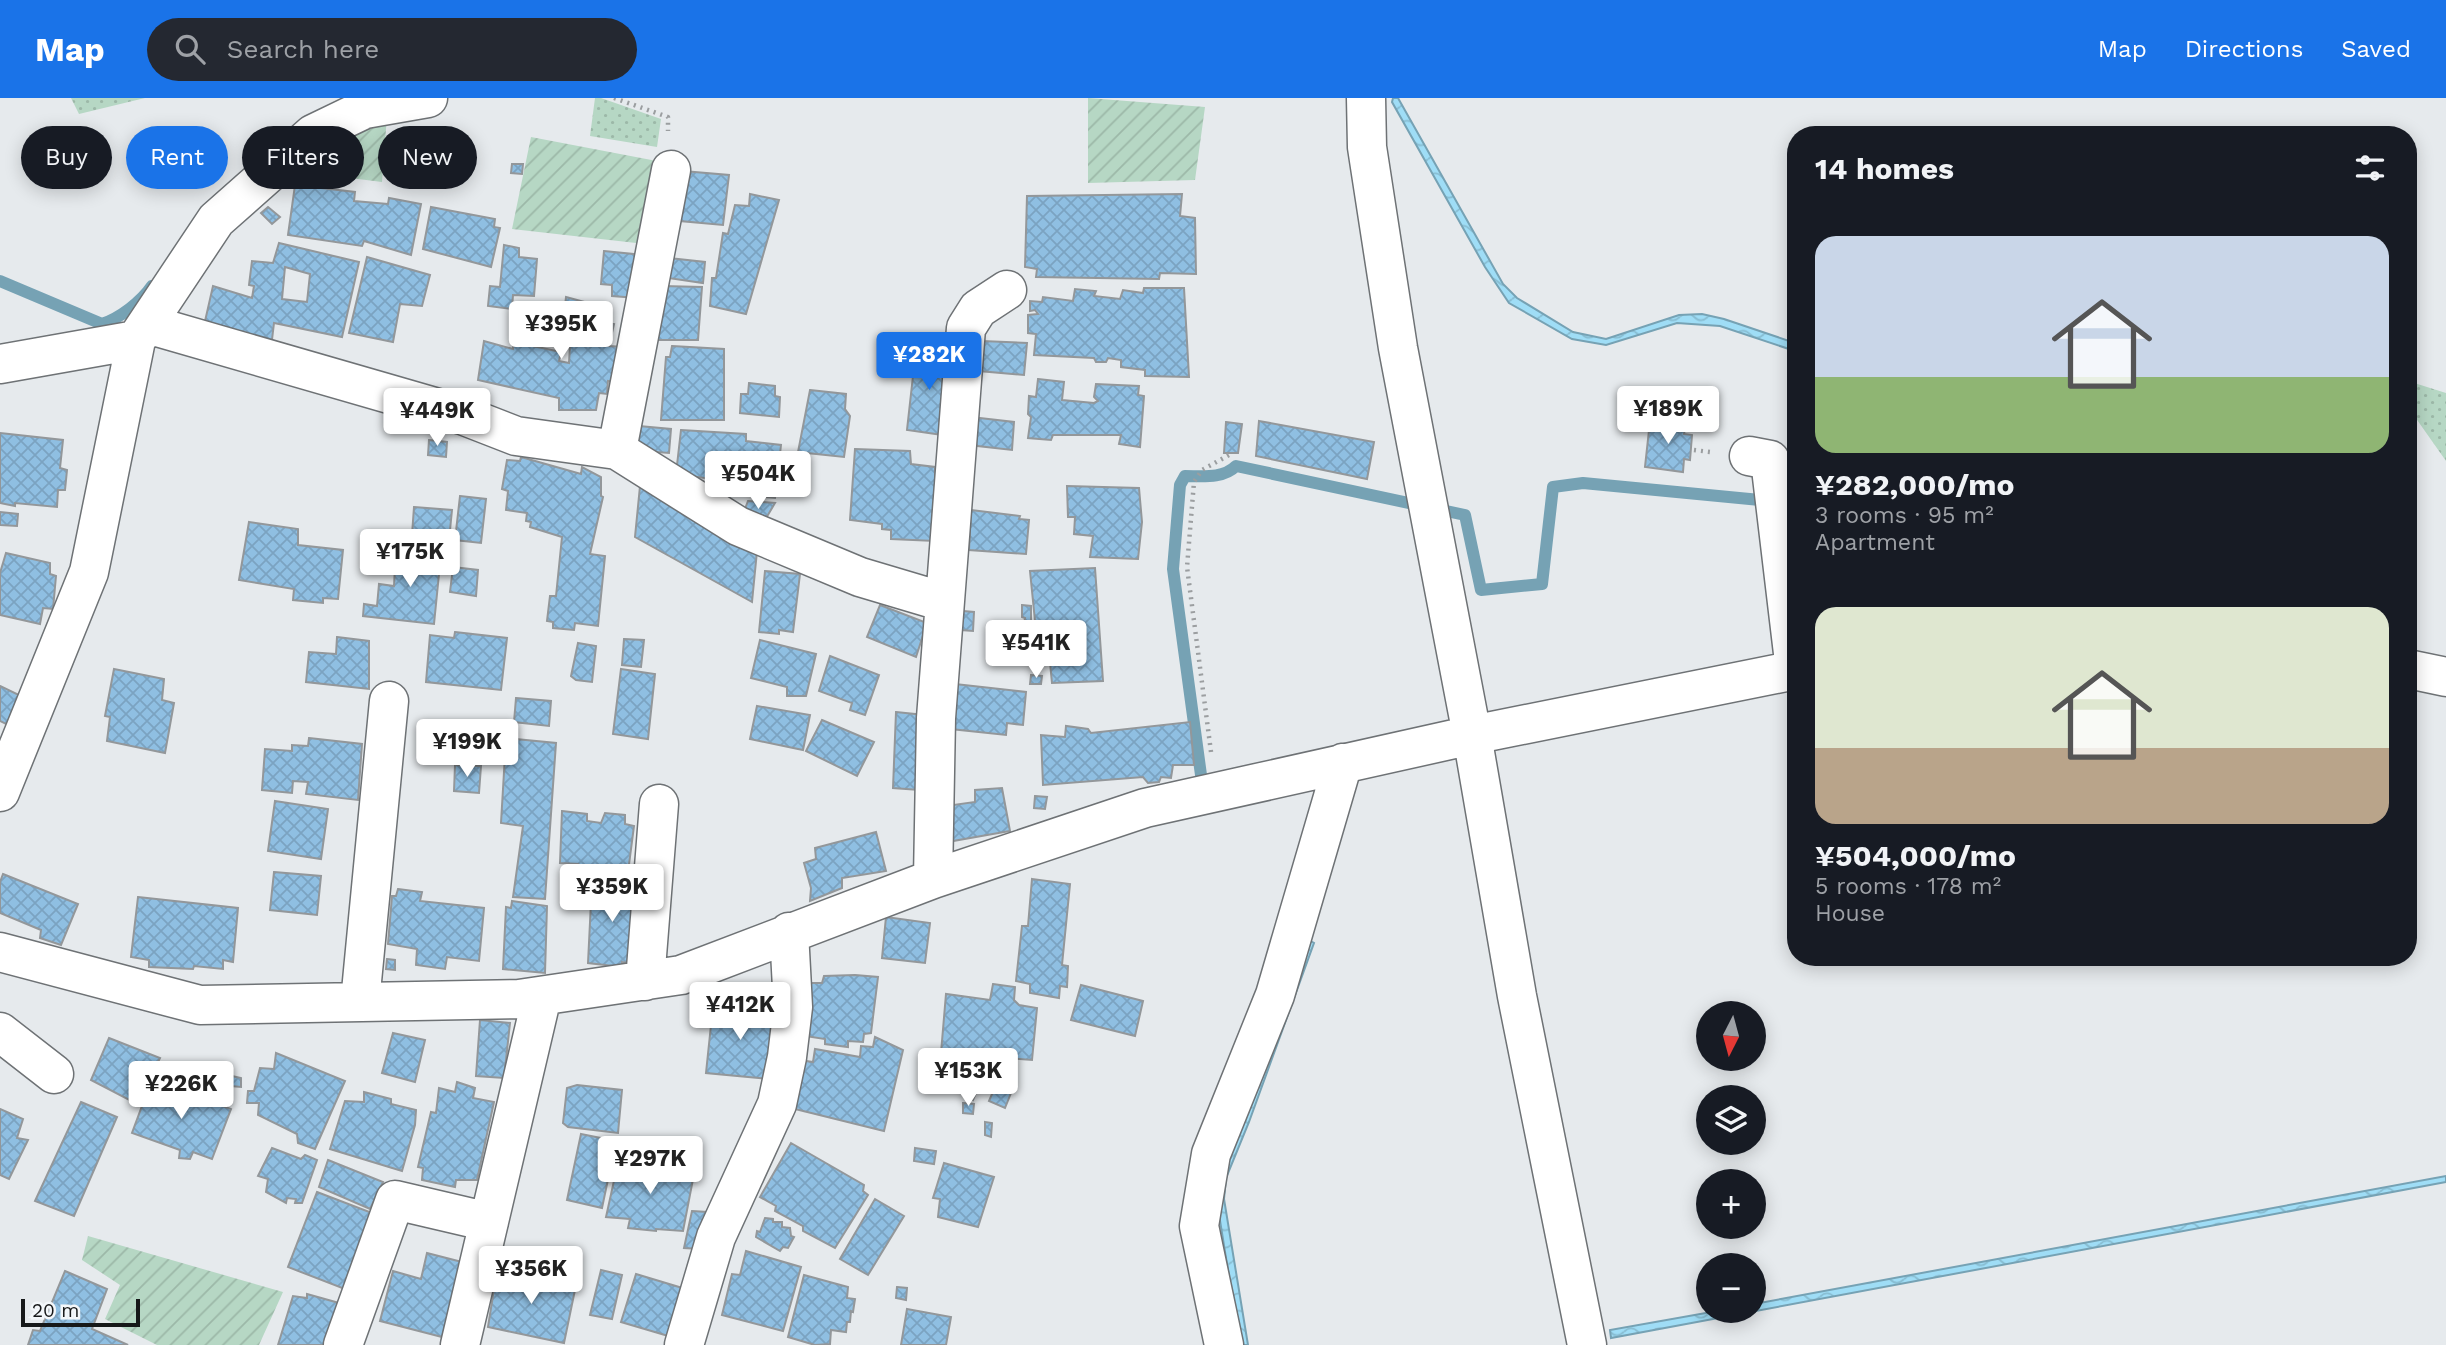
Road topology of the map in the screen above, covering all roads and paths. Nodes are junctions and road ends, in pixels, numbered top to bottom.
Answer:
1 (428, 98) edge
2 (614, 98) edge
3 (1366, 98) edge
4 (671, 170) joint
5 (1007, 290) dead end
6 (142, 332) junction
7 (0, 364) edge
8 (617, 450) junction
9 (1229, 455) dead end
10 (1749, 456) dead end
11 (944, 602) junction
12 (1787, 603) edge
13 (2417, 671) edge
14 (1787, 672) edge
15 (2446, 677) edge
16 (389, 701) dead end
17 (1472, 735) junction
18 (1343, 763) junction
19 (0, 792) edge
20 (1216, 792) junction
21 (659, 804) dead end
22 (933, 879) junction
23 (789, 932) junction
24 (0, 952) edge
25 (645, 981) junction
26 (542, 996) junction
27 (360, 1002) junction
28 (0, 1032) edge
29 (54, 1074) dead end
30 (489, 1222) junction
31 (343, 1345) edge
32 (460, 1345) edge
33 (684, 1345) edge
34 (1224, 1345) edge
35 (1587, 1345) edge

1 - 6 street
2 - 4 path
3 - 17 street
4 - 8 street
5 - 11 street
6 - 7 street
6 - 8 street
6 - 19 street
8 - 11 street
9 - 20 path
10 - 12 street
11 - 22 street
13 - 15 street
14 - 17 street
16 - 27 street
17 - 18 street
17 - 35 street
18 - 20 street
18 - 34 street
20 - 22 street
21 - 25 street
22 - 23 street
23 - 25 street
23 - 33 street
24 - 27 street
25 - 26 street
26 - 27 street
26 - 30 street
28 - 29 street
30 - 31 street
30 - 32 street

